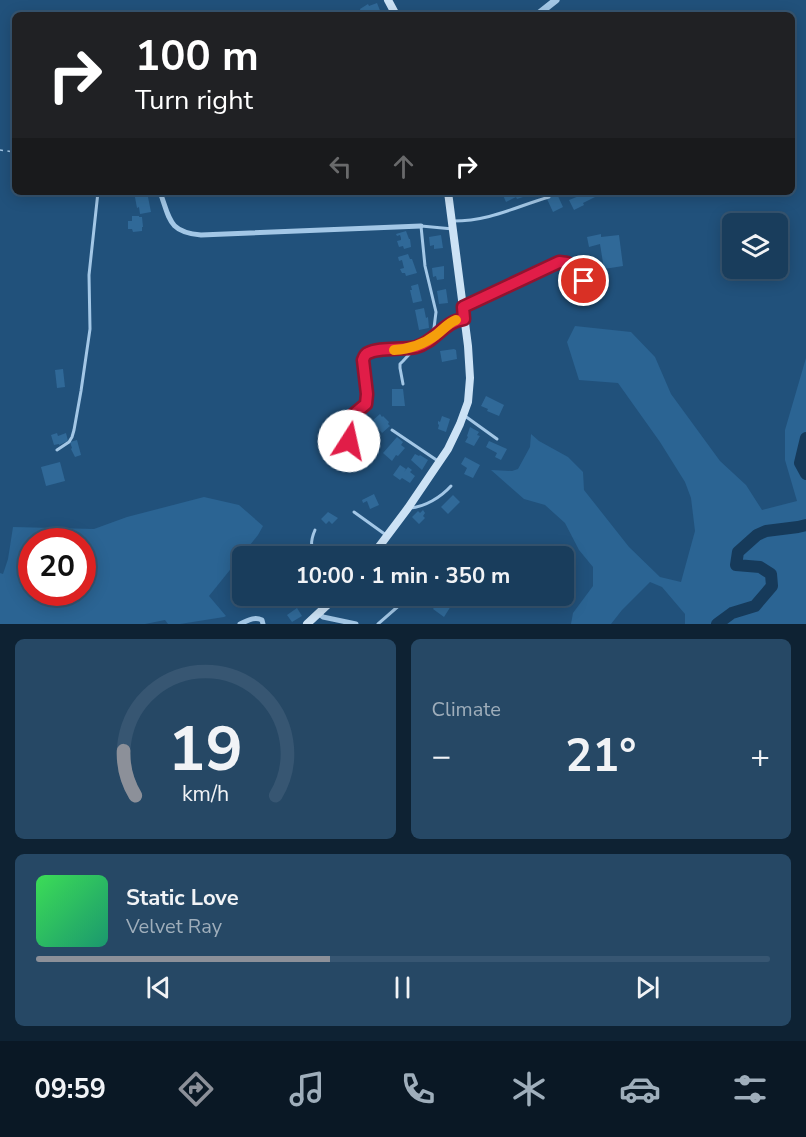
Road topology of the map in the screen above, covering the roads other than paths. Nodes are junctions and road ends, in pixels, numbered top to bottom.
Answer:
1 (556, 0) edge
2 (541, 12) edge
3 (98, 195) edge
4 (161, 195) edge
5 (448, 195) edge
6 (549, 197) dead end
7 (452, 225) junction
8 (421, 226) junction
9 (603, 275) dead end
10 (463, 307) junction
11 (464, 319) junction
12 (426, 342) junction
13 (417, 346) junction
14 (402, 384) dead end
15 (464, 415) junction
16 (348, 419) junction
17 (392, 430) dead end
18 (497, 439) dead end
19 (57, 450) dead end
20 (439, 462) junction
21 (452, 486) dead end
22 (408, 508) junction
23 (354, 512) dead end
24 (315, 530) dead end
25 (388, 537) junction
26 (311, 546) edge
27 (380, 546) edge
28 (326, 606) edge
29 (399, 606) edge
30 (318, 613) junction
31 (335, 622) edge
32 (240, 624) edge
33 (263, 624) edge
34 (307, 624) edge
35 (356, 624) edge
36 (378, 624) edge

1 - 2 street
3 - 19 lane
4 - 8 street
5 - 7 main road
6 - 7 lane
7 - 8 lane
7 - 10 main road
8 - 12 lane
9 - 10 lane
10 - 11 main road
11 - 12 lane
11 - 15 main road
12 - 13 lane
13 - 14 lane
13 - 16 lane
15 - 18 lane
15 - 20 main road
16 - 16 lane
17 - 20 lane
20 - 22 main road
21 - 22 lane
22 - 25 main road
23 - 25 lane
24 - 26 lane
25 - 27 main road
28 - 30 main road
29 - 36 lane
30 - 31 street
30 - 34 main road
31 - 35 street
32 - 33 street

